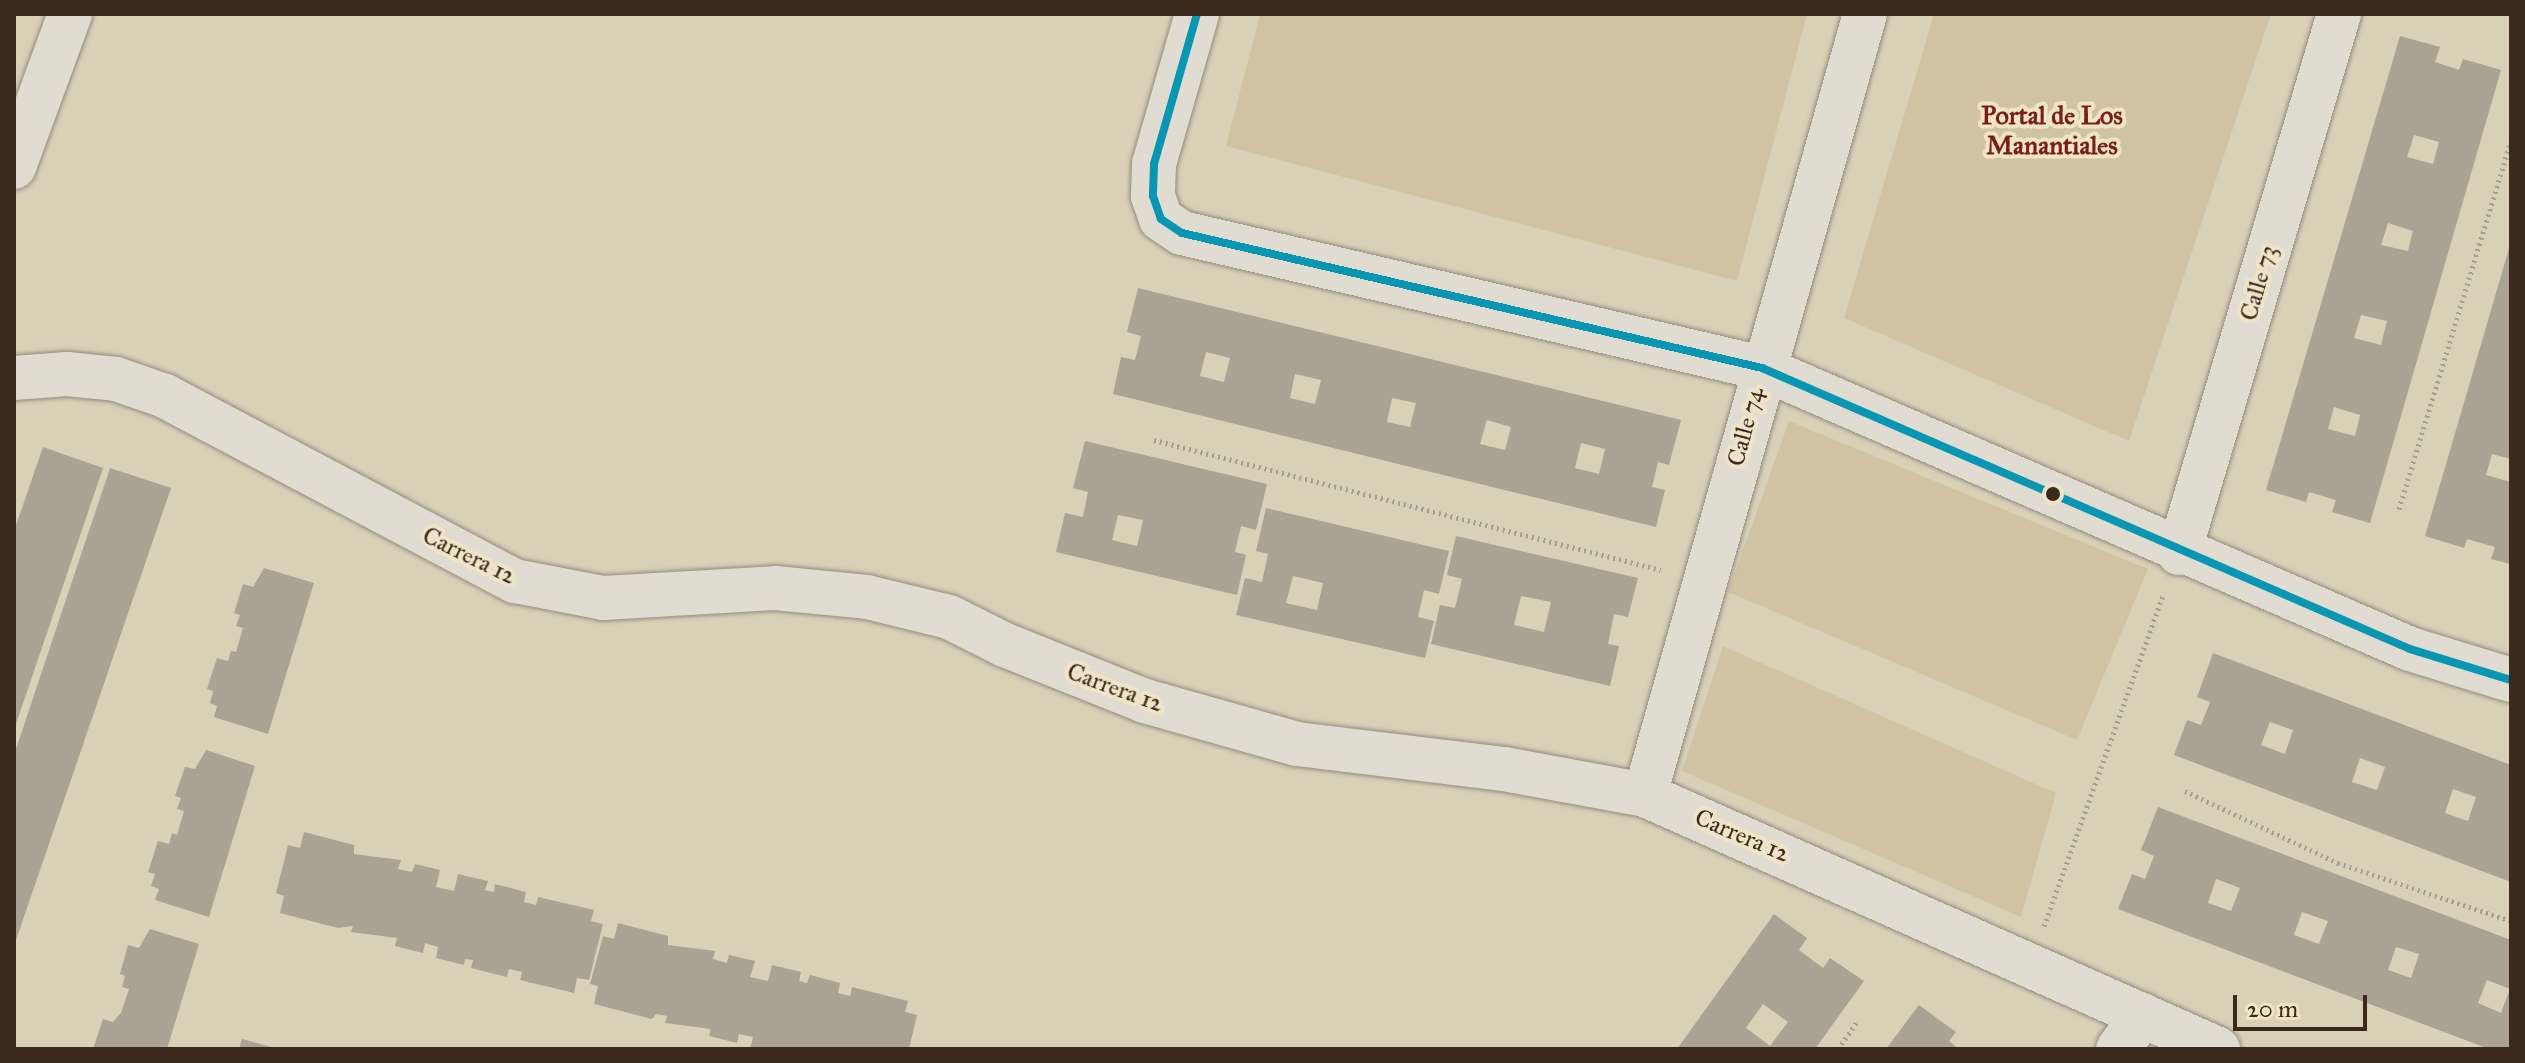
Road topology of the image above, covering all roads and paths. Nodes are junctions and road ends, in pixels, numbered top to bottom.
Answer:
1 (70, 14) edge
2 (1197, 14) edge
3 (1865, 14) edge
4 (2339, 14) edge
5 (2511, 141) edge
6 (14, 167) edge
7 (1762, 368) junction
8 (14, 378) edge
9 (1154, 440) dead end
10 (2399, 509) dead end
11 (2179, 553) junction
12 (1704, 581) junction
13 (2511, 680) edge
14 (2185, 791) dead end
15 (1645, 795) junction
16 (2511, 921) edge
17 (2030, 964) junction
18 (1856, 1023) dead end
19 (2130, 1032) edge
20 (1838, 1049) edge
21 (2218, 1049) edge

1 - 6 street
2 - 7 street
3 - 7 street, Calle 74
4 - 11 street, Calle 73
5 - 10 path
7 - 11 street
7 - 12 street, Calle 74
8 - 15 street, Carrera 12
9 - 12 path
11 - 13 street
11 - 17 path
12 - 15 street, Calle 74
14 - 16 path
15 - 17 street, Carrera 12
17 - 19 street, Carrera 12
18 - 20 path
19 - 21 street, Carrera 12

